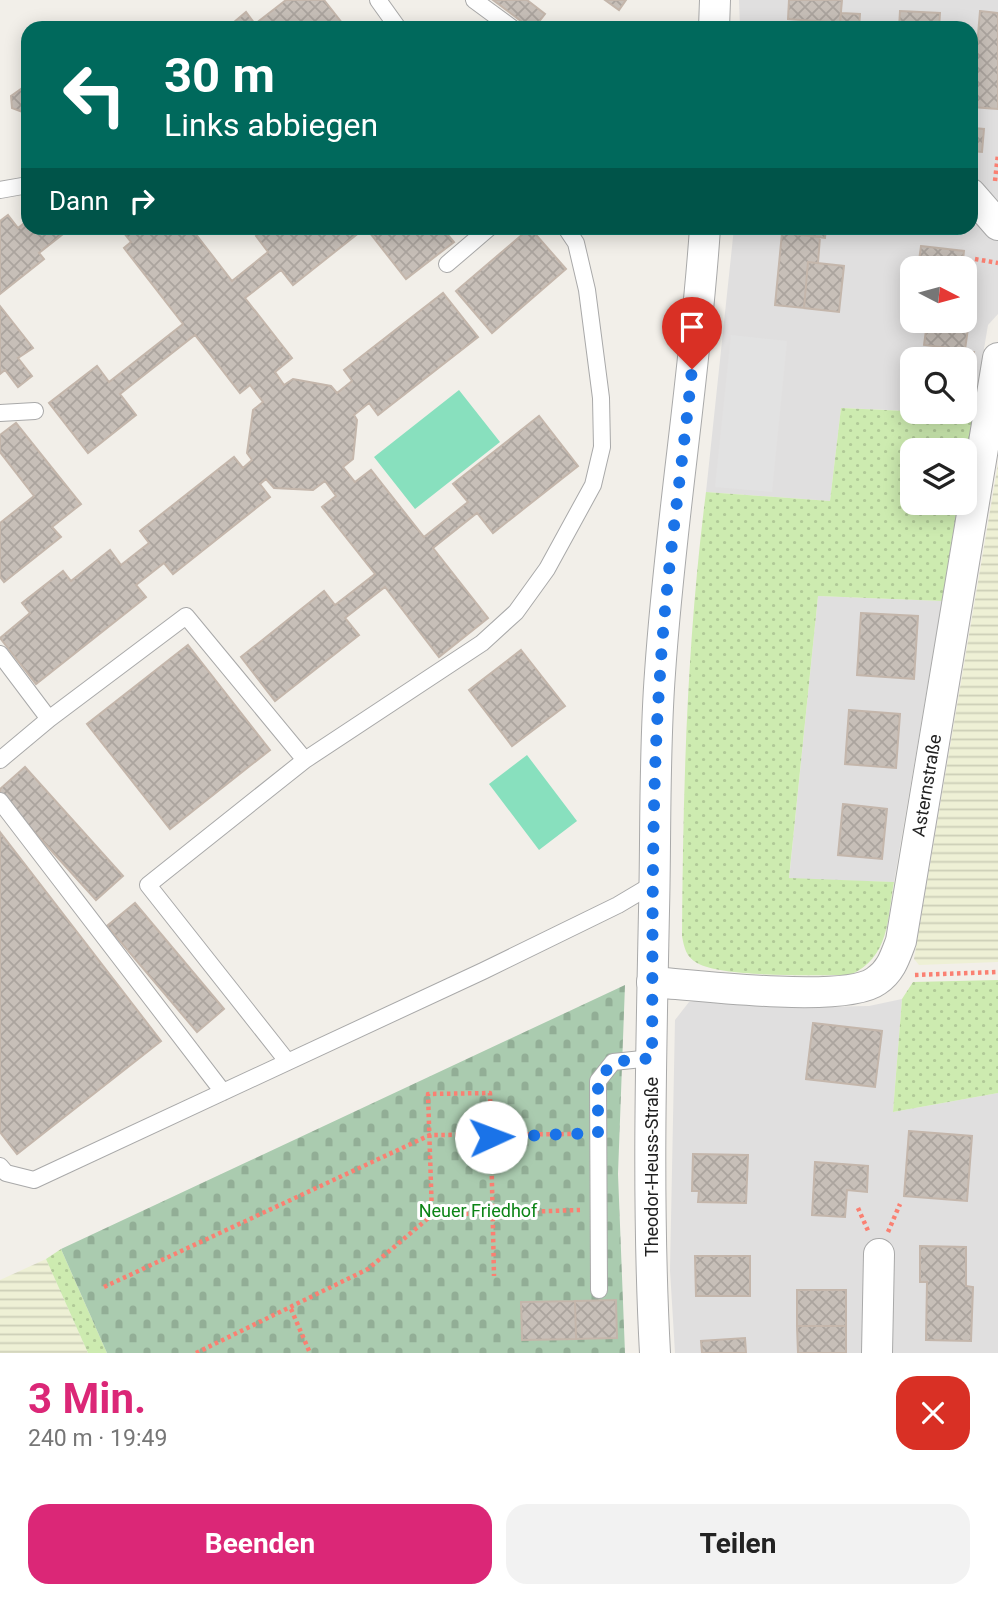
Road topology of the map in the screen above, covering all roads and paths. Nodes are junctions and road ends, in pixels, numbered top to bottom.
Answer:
1 (378, 0) edge
2 (474, 0) edge
3 (715, 0) edge
4 (393, 21) edge
5 (502, 21) edge
6 (714, 21) edge
7 (21, 186) edge
8 (0, 190) edge
9 (978, 202) edge
10 (998, 225) edge
11 (481, 235) edge
12 (571, 235) edge
13 (704, 235) edge
14 (977, 259) edge
15 (998, 263) edge
16 (447, 264) dead end
17 (998, 358) edge
18 (34, 411) dead end
19 (0, 414) edge
20 (0, 654) edge
21 (50, 719) junction
22 (0, 760) edge
23 (305, 761) junction
24 (0, 801) edge
25 (655, 883) junction
26 (890, 968) junction
27 (998, 972) edge
28 (652, 982) junction
29 (652, 1058) junction
30 (287, 1062) junction
31 (223, 1092) junction
32 (598, 1133) junction
33 (430, 1135) junction
34 (491, 1137) junction
35 (0, 1166) edge
36 (598, 1210) junction
37 (493, 1213) junction
38 (432, 1215) junction
39 (878, 1254) dead end
40 (495, 1276) dead end
41 (104, 1287) dead end
42 (599, 1290) dead end
43 (290, 1309) junction
44 (196, 1353) edge
45 (310, 1353) edge
46 (655, 1353) edge
47 (877, 1353) edge

1 - 4 lane
2 - 5 lane
3 - 6 street
7 - 8 lane
9 - 10 street
11 - 16 lane
12 - 23 lane
13 - 25 street, Theodor-Heuss-Straße
14 - 15 path
17 - 26 street, Asternstraße
18 - 19 lane
20 - 21 lane
21 - 22 lane
21 - 23 lane
23 - 30 lane
24 - 31 lane
25 - 28 street, Theodor-Heuss-Straße
25 - 30 lane
26 - 27 path
26 - 28 street
28 - 29 street, Theodor-Heuss-Straße
29 - 32 lane
29 - 46 street, Theodor-Heuss-Straße
30 - 31 lane
31 - 35 lane
32 - 34 path
32 - 36 lane
33 - 34 path
33 - 34 path
33 - 38 path
33 - 41 path
34 - 37 path
36 - 37 path
36 - 42 lane
37 - 38 path
37 - 40 path
38 - 43 path
39 - 47 street
43 - 44 path
43 - 45 path

